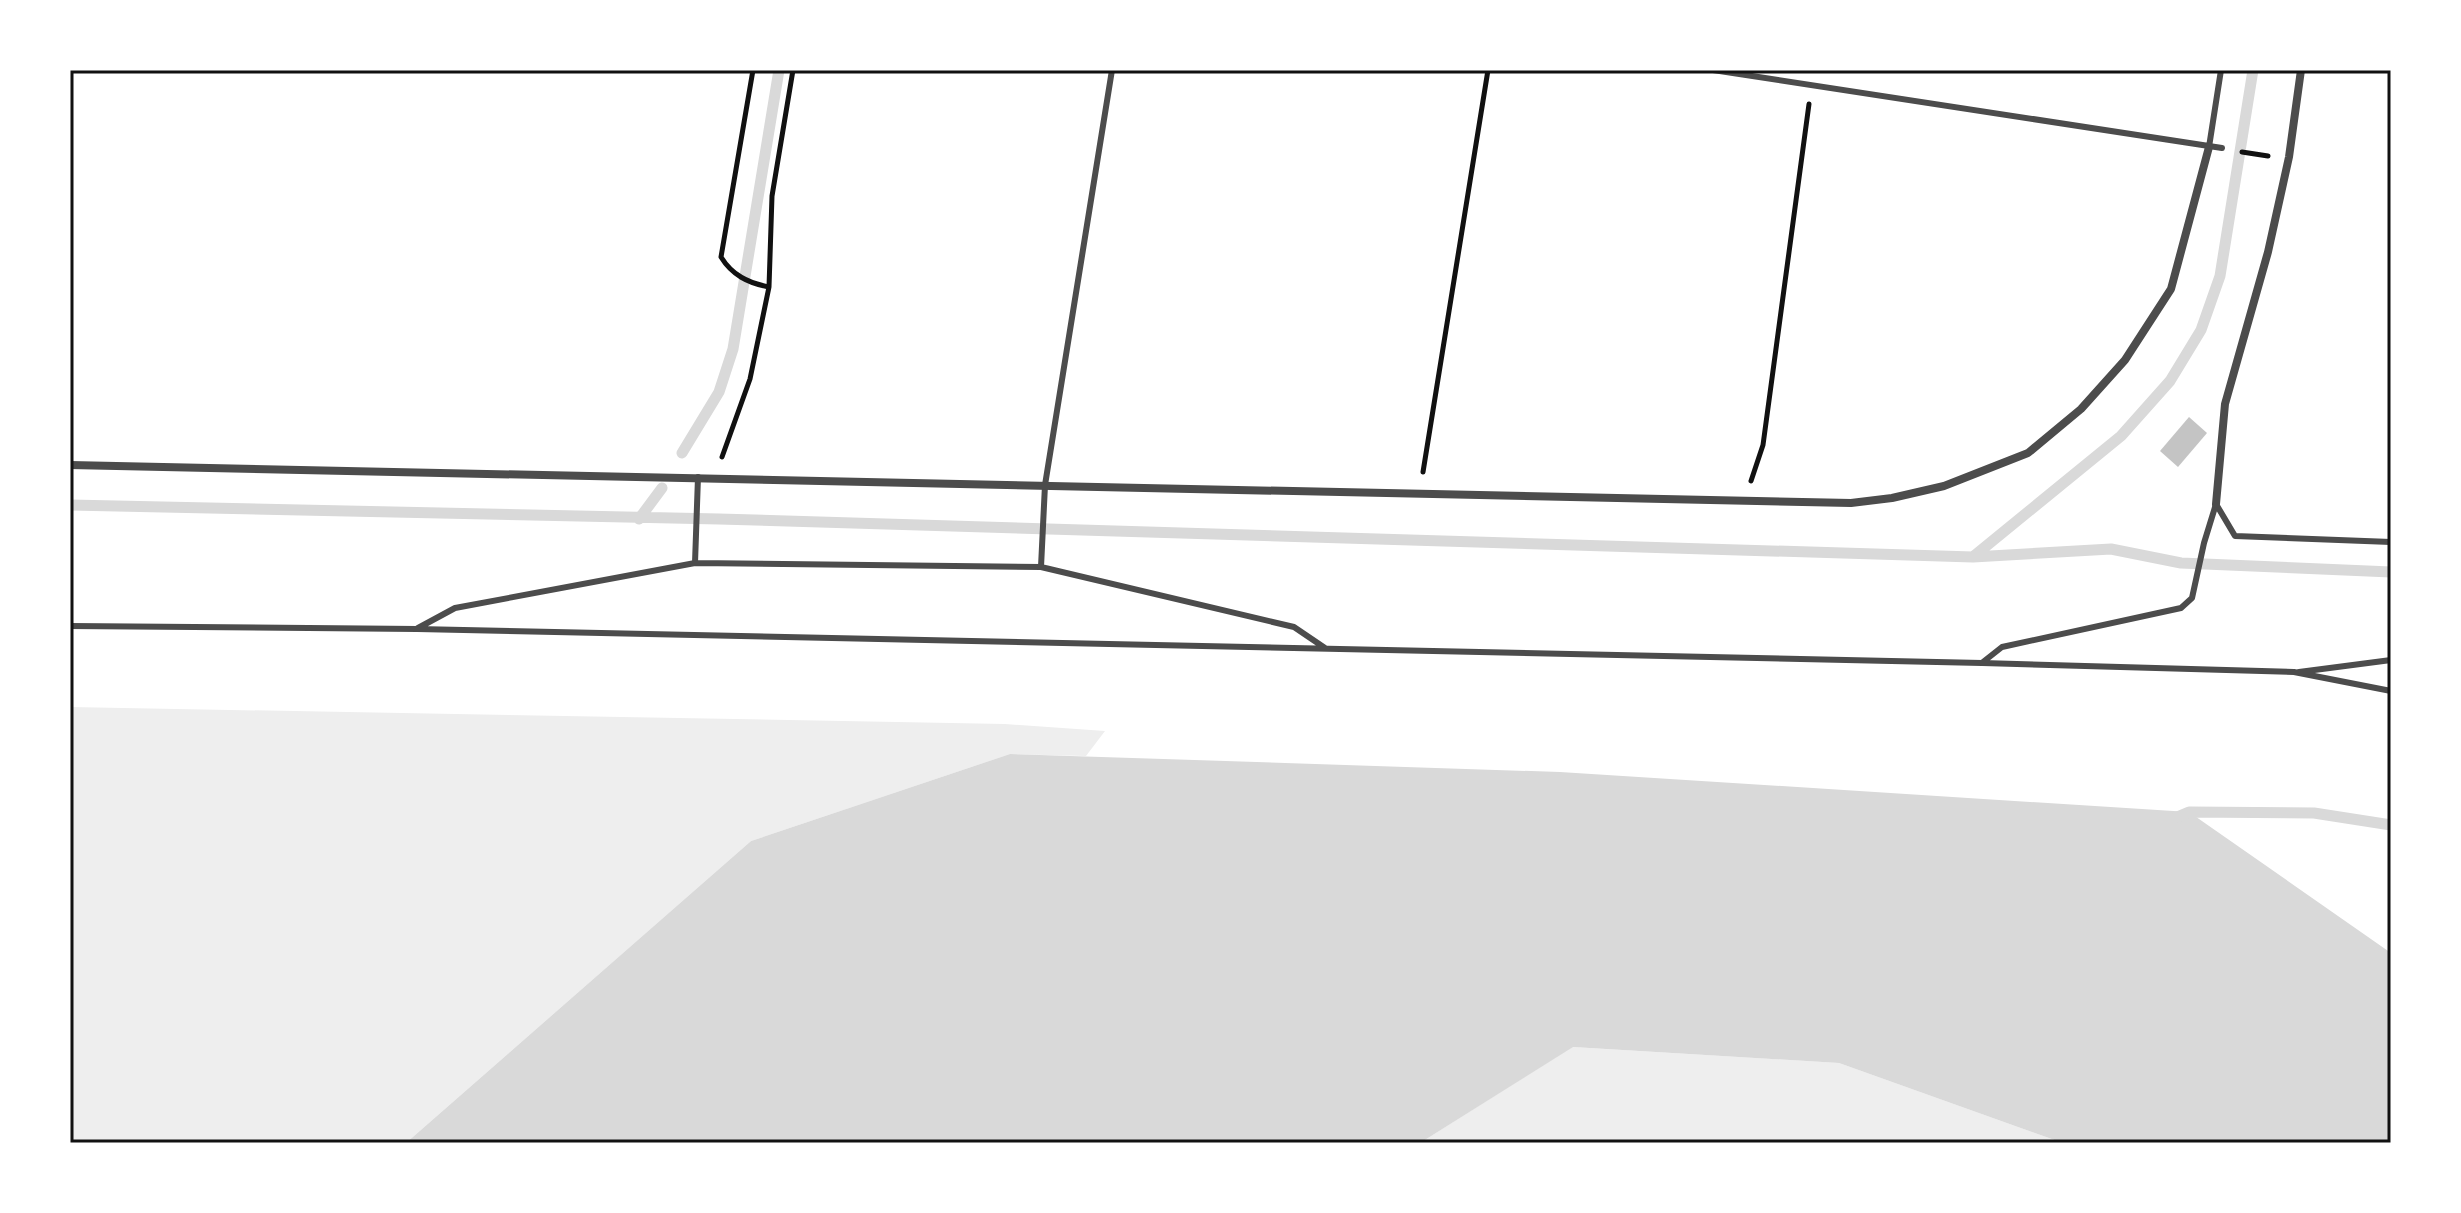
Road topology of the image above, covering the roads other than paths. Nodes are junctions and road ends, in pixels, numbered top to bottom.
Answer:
1 (1112, 70) edge
2 (1713, 70) edge
3 (2221, 70) edge
4 (2301, 70) edge
5 (2209, 147) junction
6 (2222, 148) road end
7 (70, 465) edge
8 (698, 477) junction
9 (1045, 485) junction
10 (2216, 504) junction
11 (2391, 542) edge
12 (695, 563) junction
13 (1041, 567) junction
14 (70, 626) edge
15 (417, 629) junction
16 (1326, 648) junction
17 (2391, 660) edge
18 (1982, 663) junction
19 (2294, 672) junction
20 (2391, 691) edge

1 - 9 lane
2 - 5 lane
3 - 5 lane
4 - 10 street
5 - 6 lane
5 - 9 street
7 - 8 street
8 - 9 street
8 - 12 lane
9 - 13 lane
10 - 11 lane
10 - 18 lane
12 - 13 lane
12 - 15 lane
13 - 16 lane
14 - 15 lane
15 - 16 lane
16 - 18 lane
17 - 19 lane
18 - 19 lane
19 - 20 lane

